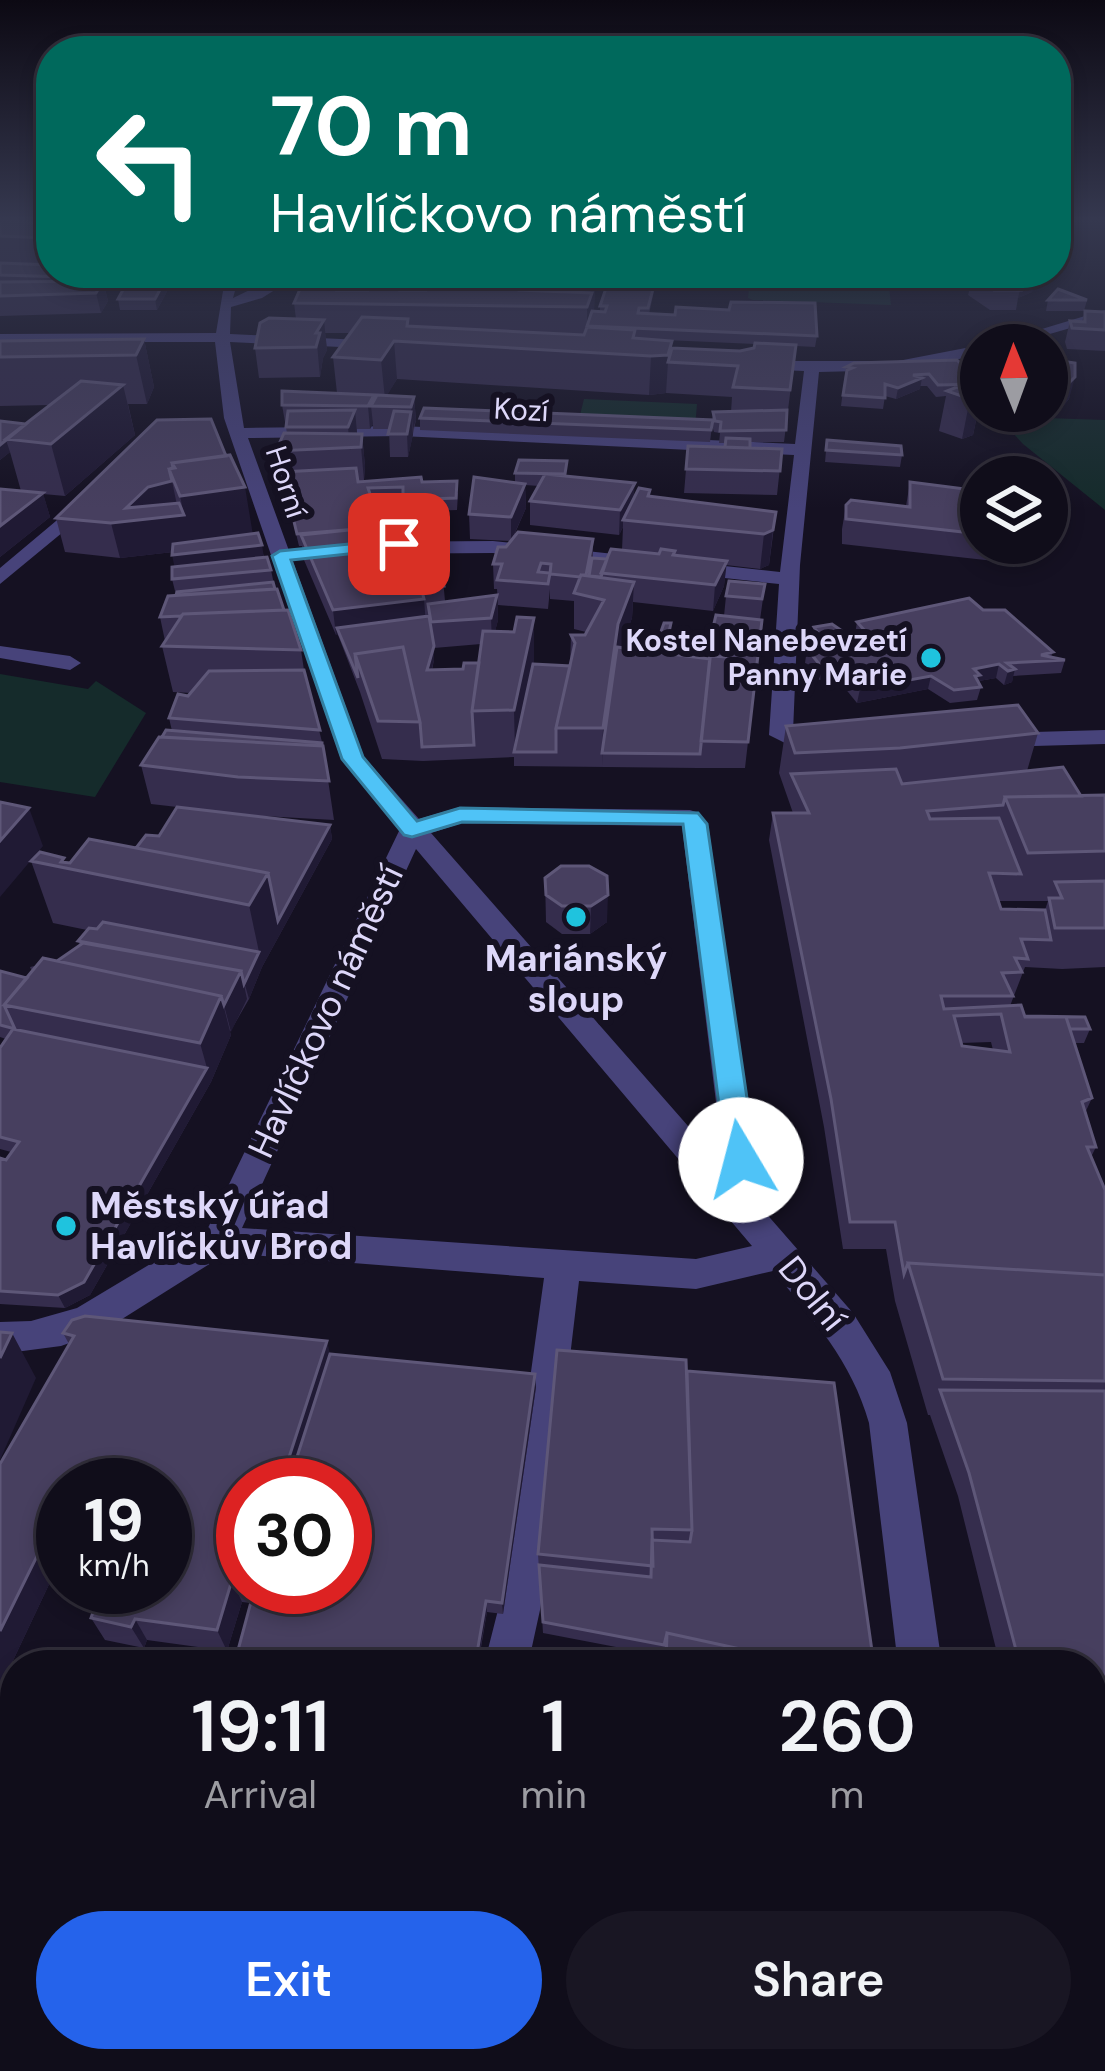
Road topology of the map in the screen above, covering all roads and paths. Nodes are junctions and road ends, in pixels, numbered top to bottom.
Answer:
1 (224, 317) edge
2 (224, 337) junction
3 (0, 338) edge
4 (400, 346) edge
5 (960, 356) edge
6 (727, 363) edge
7 (812, 367) junction
8 (207, 420) edge
9 (235, 425) junction
10 (802, 450) junction
11 (100, 492) edge
12 (328, 551) edge
13 (304, 554) edge
14 (280, 556) junction
15 (0, 578) edge
16 (790, 579) junction
17 (0, 652) edge
18 (70, 663) dead end
19 (1105, 737) edge
20 (966, 743) edge
21 (848, 753) edge
22 (412, 830) junction
23 (747, 1214) junction
24 (224, 1237) junction
25 (783, 1254) junction
26 (563, 1266) junction
27 (79, 1328) junction
28 (0, 1338) edge
29 (59, 1368) edge
30 (510, 1650) edge
31 (918, 1650) edge

1 - 2 street, Horní
2 - 3 street
2 - 4 street
2 - 9 street, Horní
5 - 7 street
6 - 7 street
7 - 10 street
8 - 9 street, Kozí
9 - 10 street, Kozí
9 - 14 street, Horní
10 - 16 street
11 - 15 street
12 - 16 street
13 - 14 street
14 - 22 street, Horní
16 - 21 street
17 - 18 street
19 - 20 street
22 - 23 street, Dolní
22 - 23 street, Havlíčkovo náměstí
22 - 24 street, Havlíčkovo náměstí
23 - 25 street, Dolní
24 - 26 street
24 - 27 street
25 - 26 street
25 - 31 street, Dolní
26 - 30 street
27 - 28 street
27 - 29 street

